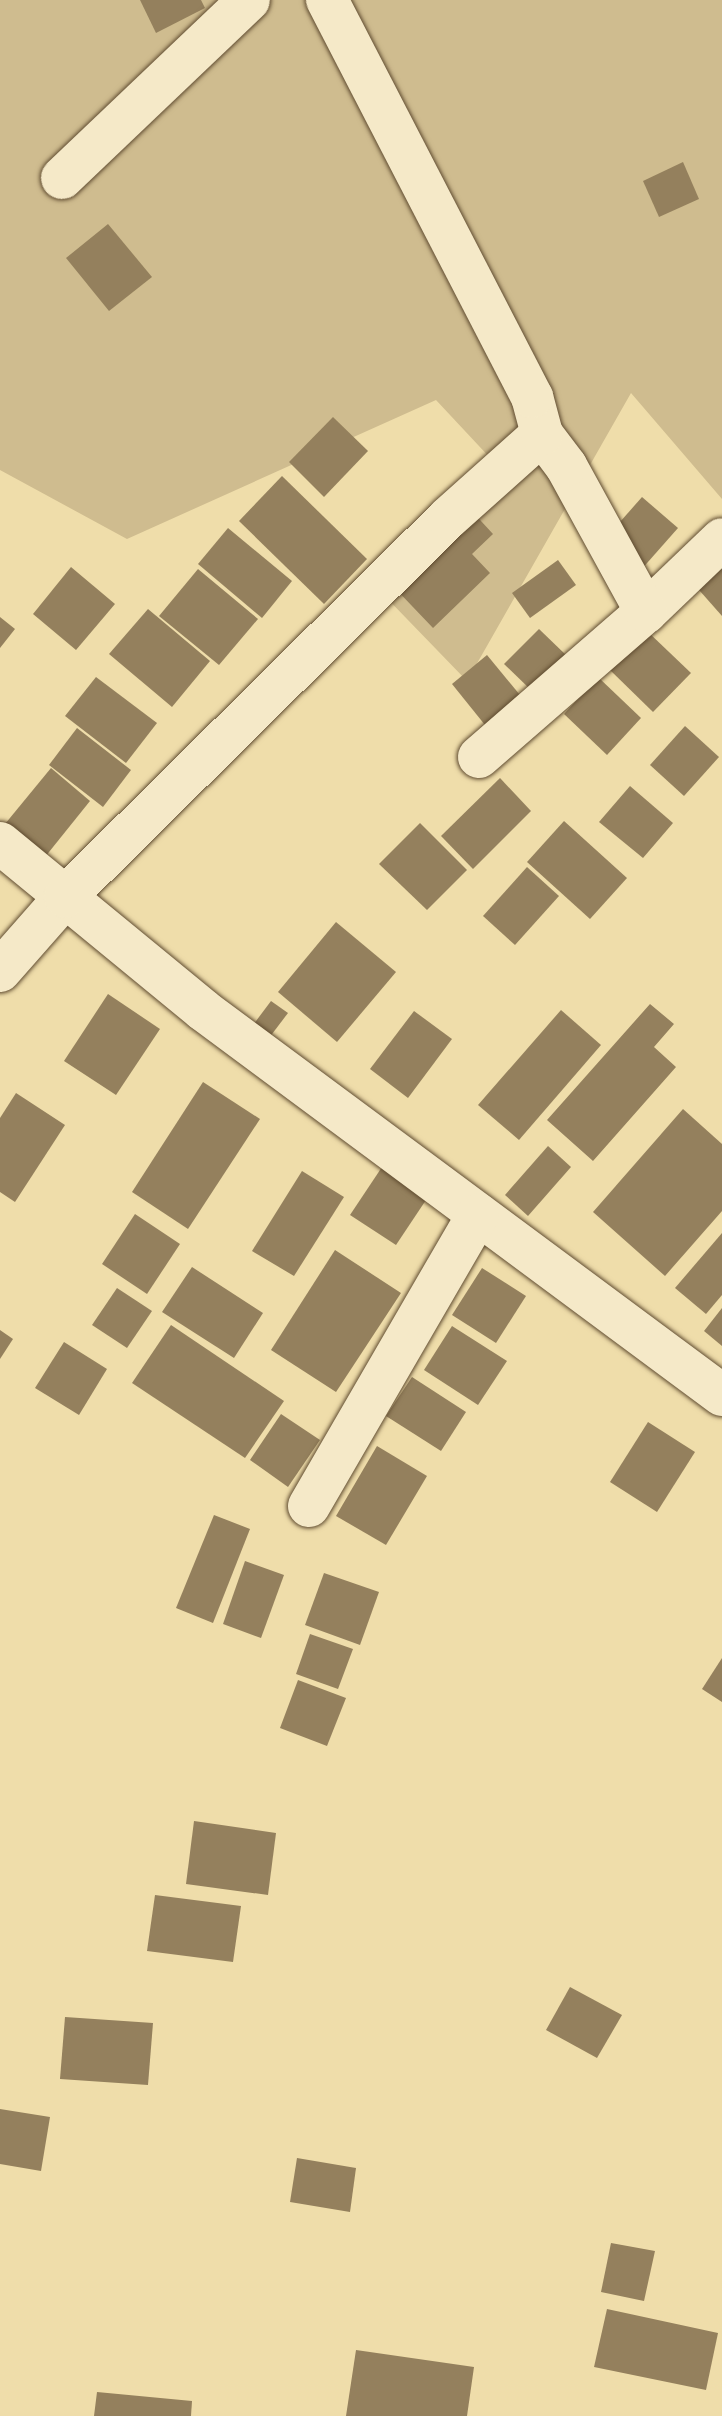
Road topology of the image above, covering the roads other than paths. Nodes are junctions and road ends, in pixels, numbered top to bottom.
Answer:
1 (249, 0) edge
2 (327, 0) edge
3 (62, 178) dead end
4 (542, 434) junction
5 (722, 539) edge
6 (646, 612) junction
7 (479, 757) dead end
8 (0, 843) edge
9 (65, 897) junction
10 (0, 971) edge
11 (478, 1214) junction
12 (722, 1395) edge
13 (309, 1506) dead end

1 - 3 street
2 - 4 street
4 - 6 street
4 - 9 street
5 - 6 street
6 - 7 street
8 - 9 street
9 - 10 street
9 - 11 street
11 - 12 street
11 - 13 street

